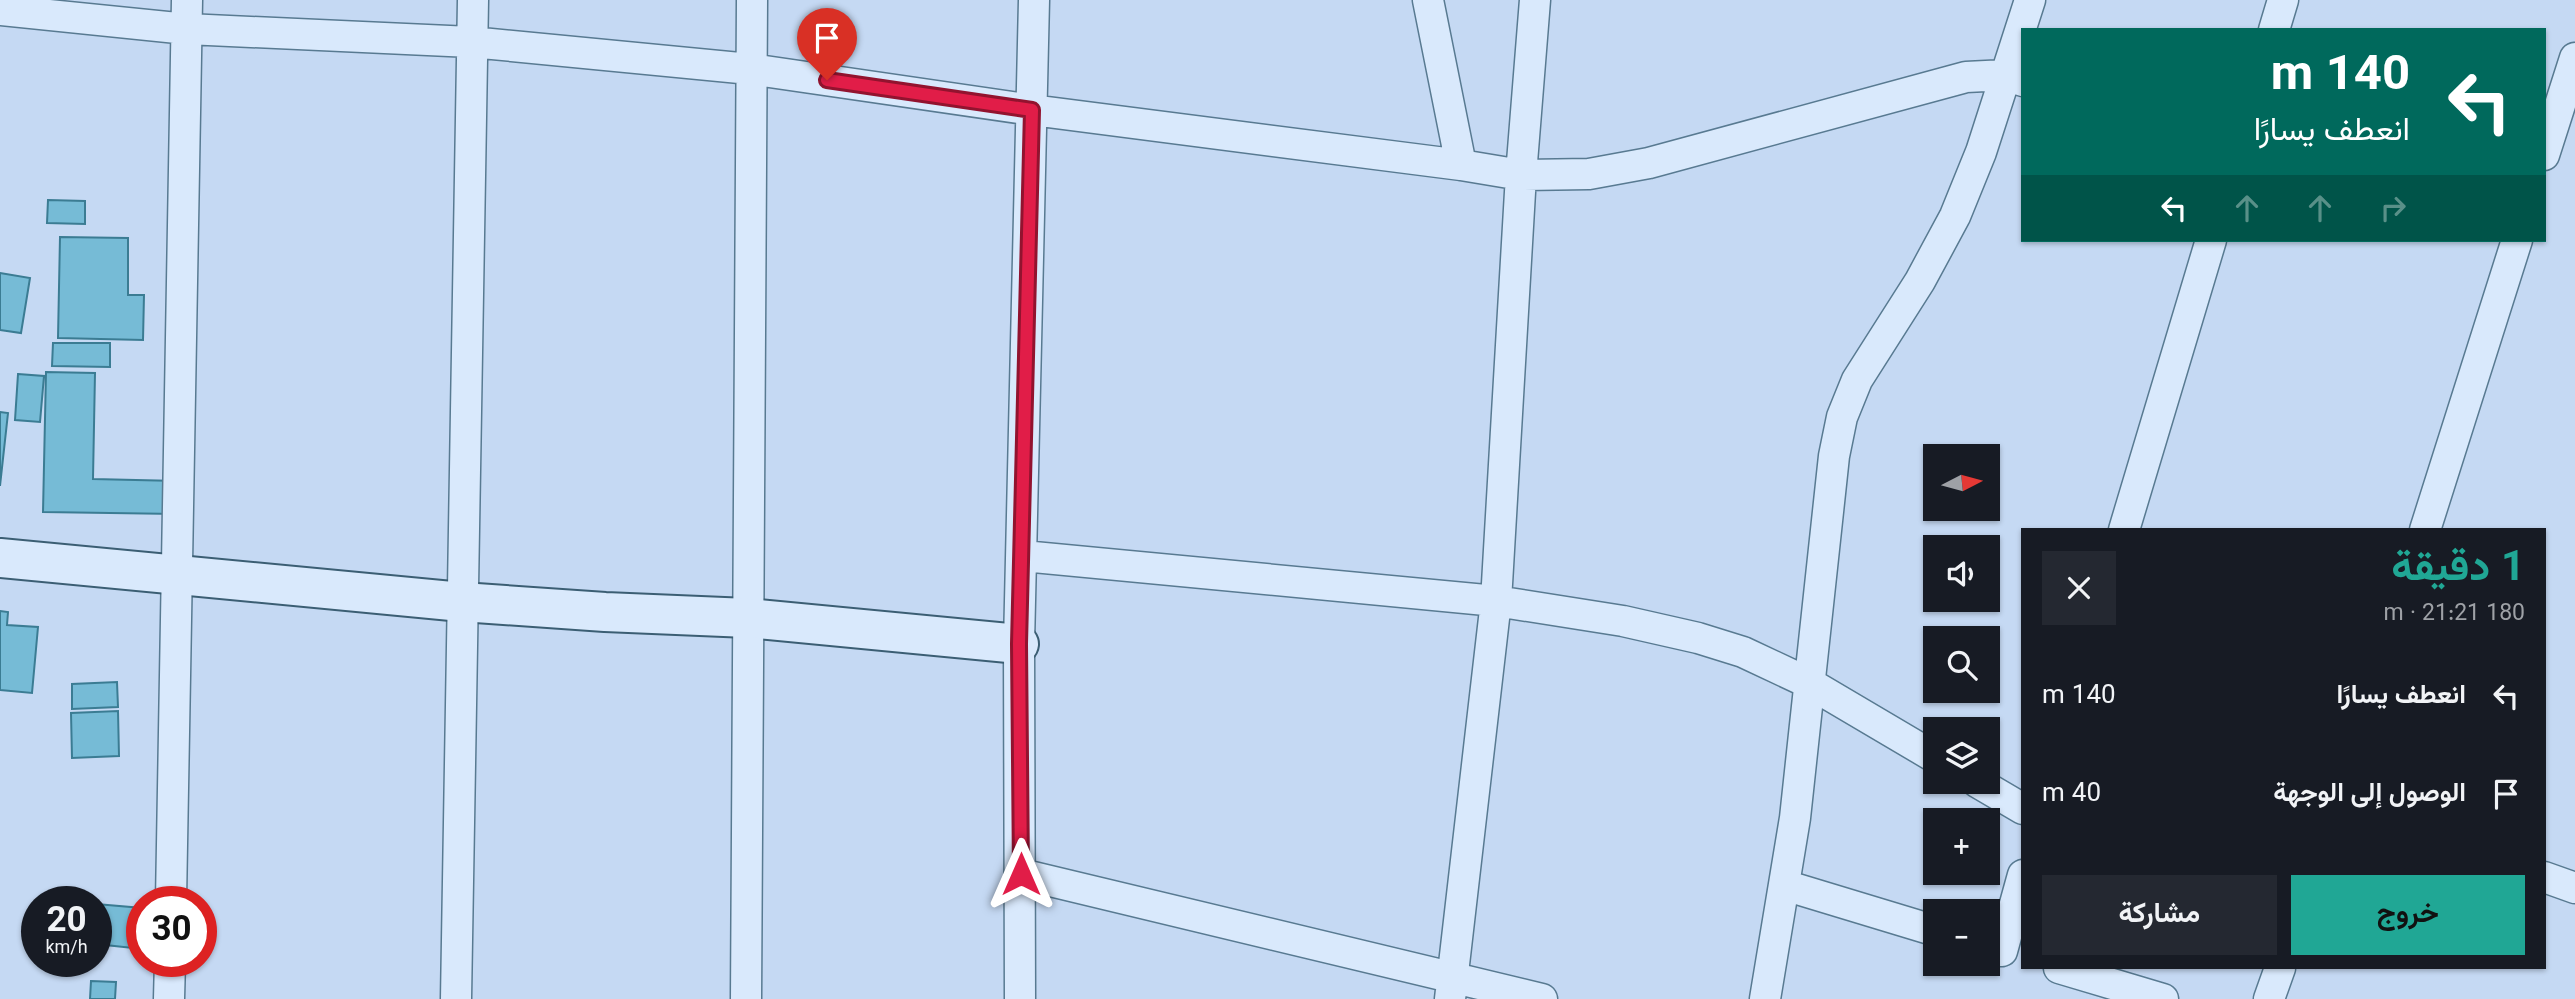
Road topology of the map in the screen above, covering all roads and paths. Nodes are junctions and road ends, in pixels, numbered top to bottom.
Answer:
1 (187, 0) edge
2 (472, 0) edge
3 (752, 0) edge
4 (1034, 0) edge
5 (1428, 0) edge
6 (1535, 0) edge
7 (2030, 0) edge
8 (2283, 0) edge
9 (0, 10) edge
10 (2024, 28) edge
11 (2275, 28) edge
12 (187, 29) junction
13 (471, 42) junction
14 (2021, 44) edge
15 (2574, 65) edge
16 (750, 69) junction
17 (2014, 78) edge
18 (1032, 110) junction
19 (2546, 149) edge
20 (1461, 165) junction
21 (1521, 176) junction
22 (2210, 242) edge
23 (2510, 242) edge
24 (2125, 528) edge
25 (2427, 528) edge
26 (1023, 556) junction
27 (0, 558) edge
28 (178, 575) junction
29 (1496, 601) junction
30 (463, 602) junction
31 (748, 618) junction
32 (1019, 644) junction
33 (1809, 683) junction
34 (1923, 750) edge
35 (1997, 794) edge
36 (2021, 808) edge
37 (1021, 874) junction
38 (2546, 878) edge
39 (2021, 883) edge
40 (1784, 885) junction
41 (171, 886) edge
42 (2575, 888) edge
43 (1923, 926) edge
44 (2004, 951) edge
45 (2061, 969) edge
46 (2280, 969) edge
47 (170, 977) edge
48 (1451, 989) edge
49 (2117, 992) edge
50 (169, 999) edge
51 (456, 999) edge
52 (746, 999) edge
53 (1020, 999) edge
54 (1542, 999) edge
55 (1765, 999) edge
56 (2163, 999) edge
57 (2269, 999) edge

1 - 12 street
2 - 13 street
3 - 16 street
4 - 18 street
5 - 20 street
6 - 21 street
7 - 10 street
8 - 11 street
9 - 12 street
12 - 13 street
12 - 28 street
13 - 16 street
13 - 30 street
14 - 17 street
15 - 19 street
16 - 18 street
16 - 31 street
17 - 21 street
17 - 33 street
18 - 20 street
18 - 26 street
20 - 21 street
21 - 29 street
22 - 24 street
23 - 25 street
26 - 29 street
26 - 32 street
27 - 28 street
28 - 30 street
28 - 41 street
29 - 33 street
29 - 48 street
30 - 31 street
30 - 51 street
31 - 32 street
31 - 52 street
32 - 37 street
33 - 34 street
33 - 40 street
35 - 36 street
37 - 48 street
37 - 53 street
38 - 42 street
39 - 44 street
40 - 43 street
40 - 55 street
45 - 49 street
46 - 57 street
47 - 50 street
48 - 54 street
49 - 56 street

